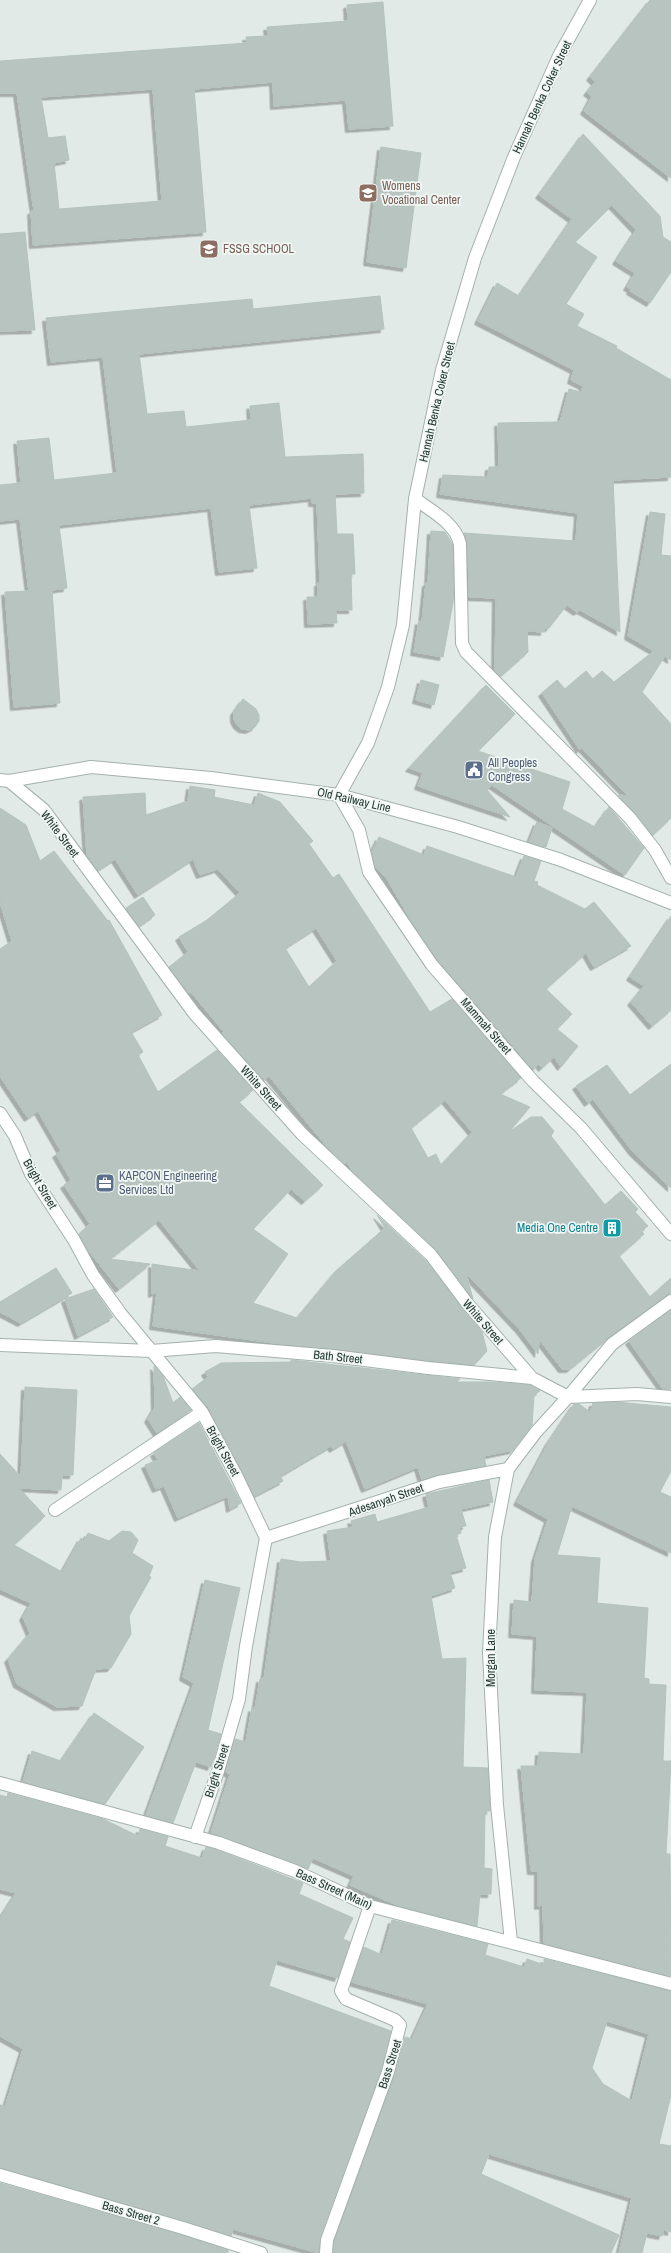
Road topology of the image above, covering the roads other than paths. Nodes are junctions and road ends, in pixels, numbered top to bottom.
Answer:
1 (590, 0) edge
2 (415, 499) junction
3 (4, 781) edge
4 (339, 794) junction
5 (671, 878) edge
6 (671, 903) edge
7 (0, 1113) edge
8 (671, 1234) edge
9 (671, 1302) edge
10 (0, 1345) edge
11 (151, 1351) junction
12 (532, 1378) junction
13 (568, 1397) junction
14 (671, 1397) edge
15 (202, 1412) junction
16 (508, 1469) junction
17 (56, 1510) dead end
18 (266, 1538) junction
19 (0, 1783) edge
20 (195, 1837) junction
21 (370, 1906) junction
22 (511, 1942) junction
23 (671, 1984) edge
24 (0, 2175) edge
25 (261, 2253) edge
26 (326, 2253) edge

1 - 2 street, Hannah Benka Coker Street
2 - 4 street, Hannah Benka Coker Street
2 - 5 street
3 - 4 street, Old Railway Line
3 - 12 street, White Street
4 - 6 street, Old Railway Line
4 - 8 street, Mammah Street
7 - 11 street, Bright Street
9 - 13 street
10 - 11 street, Bath Street
11 - 12 street, Bath Street
11 - 15 street, Bright Street
12 - 13 street, Bath Street
13 - 14 street
13 - 16 street, Morgan Lane
15 - 17 street
15 - 18 street, Bright Street
16 - 18 street, Adesanyah Street
16 - 22 street, Morgan Lane
18 - 20 street, Bright Street
19 - 20 street, Bass Street (Main)
20 - 21 street, Bass Street (Main)
21 - 22 street, Bass Street (Main)
21 - 26 street, Bass Street
22 - 23 street, Bass Street (Main)
24 - 25 street, Bass Street 2

